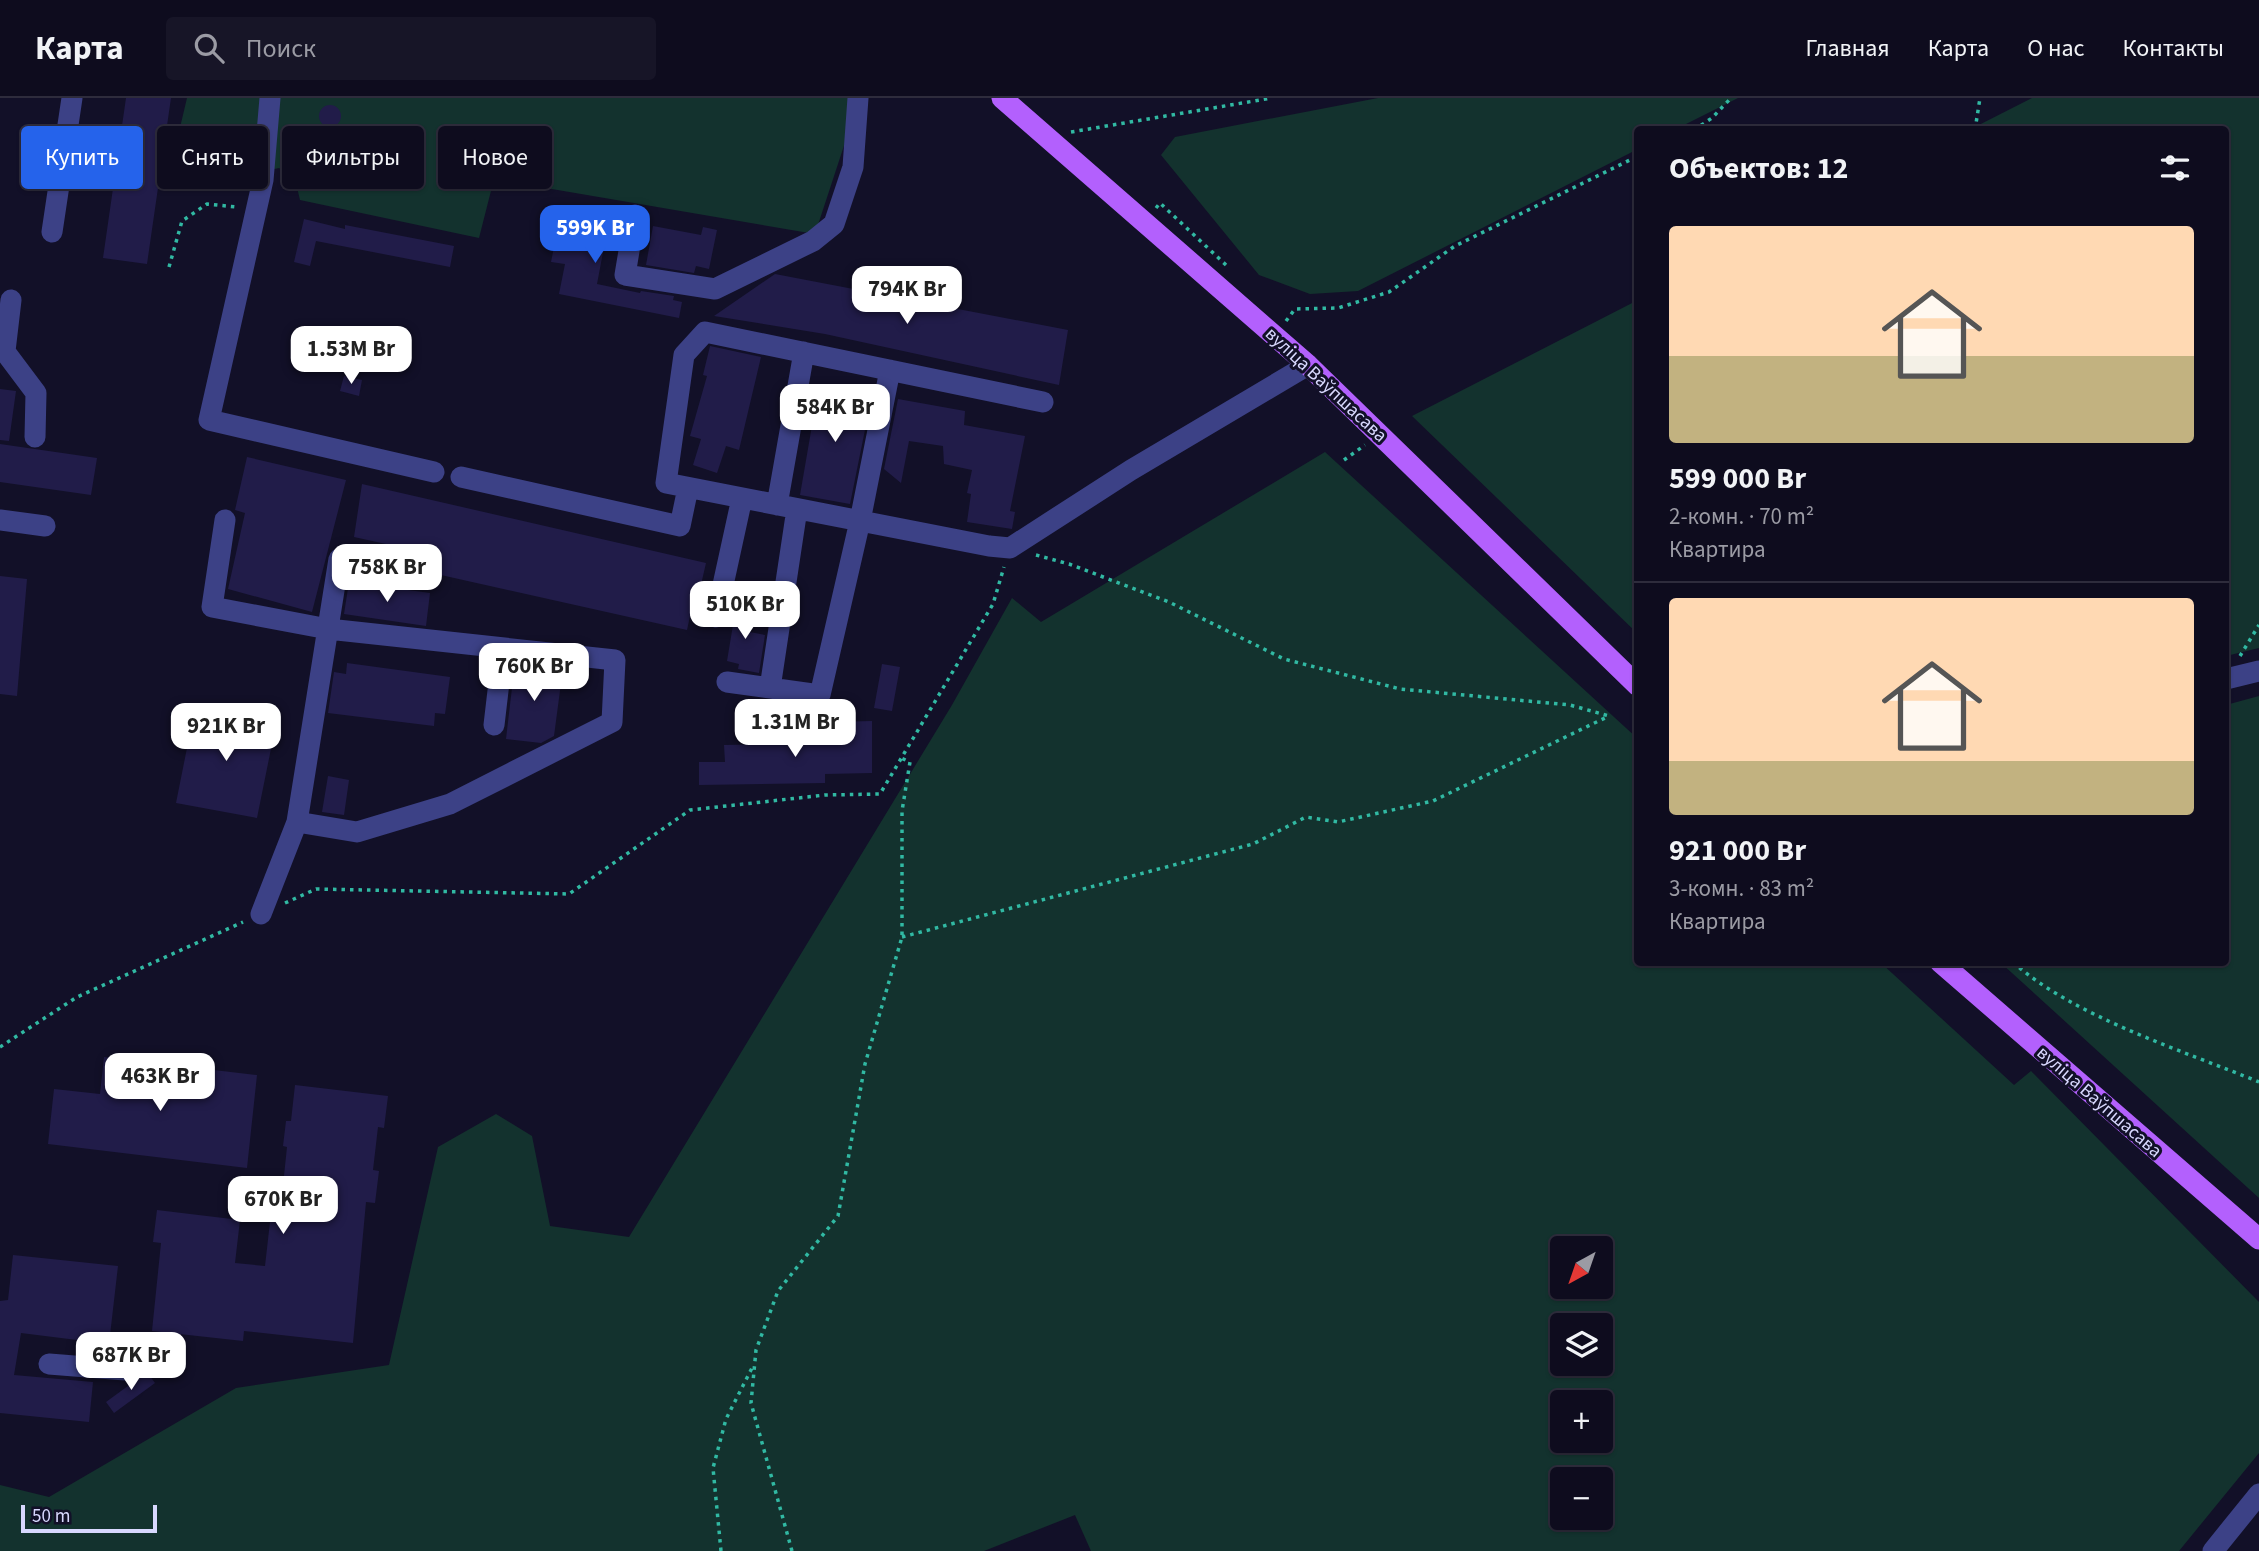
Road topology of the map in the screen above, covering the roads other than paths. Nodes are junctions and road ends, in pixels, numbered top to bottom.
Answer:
1 (72, 98) edge
2 (270, 98) edge
3 (858, 98) edge
4 (1002, 98) edge
5 (635, 215) dead end
6 (52, 232) dead end
7 (11, 300) dead end
8 (2, 348) edge
9 (804, 352) junction
10 (1308, 365) junction
11 (890, 370) junction
12 (1043, 402) dead end
13 (35, 437) dead end
14 (434, 472) dead end
15 (461, 477) dead end
16 (688, 488) junction
17 (742, 498) junction
18 (787, 507) junction
19 (0, 520) edge
20 (225, 520) dead end
21 (860, 521) junction
22 (45, 526) dead end
23 (339, 559) dead end
24 (716, 617) dead end
25 (327, 629) junction
26 (503, 648) junction
27 (2259, 671) edge
28 (2229, 678) edge
29 (727, 682) dead end
30 (1634, 682) edge
31 (770, 688) junction
32 (494, 725) dead end
33 (297, 822) junction
34 (261, 914) road end
35 (1945, 966) edge
36 (2259, 1239) edge
37 (49, 1364) dead end
38 (125, 1370) dead end
39 (2259, 1494) edge
40 (2213, 1551) edge

1 - 6 street
2 - 14 street
3 - 5 street
4 - 10 main road, вуліца Ваўпшасава
7 - 8 street
8 - 13 street
9 - 11 street
9 - 16 street
9 - 18 street
10 - 21 street
10 - 30 main road, вуліца Ваўпшасава
11 - 12 street
11 - 21 street
15 - 16 street
16 - 17 street
17 - 18 street
17 - 24 street
18 - 21 street
18 - 31 street
19 - 22 street
20 - 25 street
21 - 31 street
23 - 25 street
25 - 26 street
25 - 33 street
26 - 32 street
26 - 33 street
27 - 28 street
29 - 31 street
33 - 34 street
35 - 36 main road, вуліца Ваўпшасава
37 - 38 street
39 - 40 street

